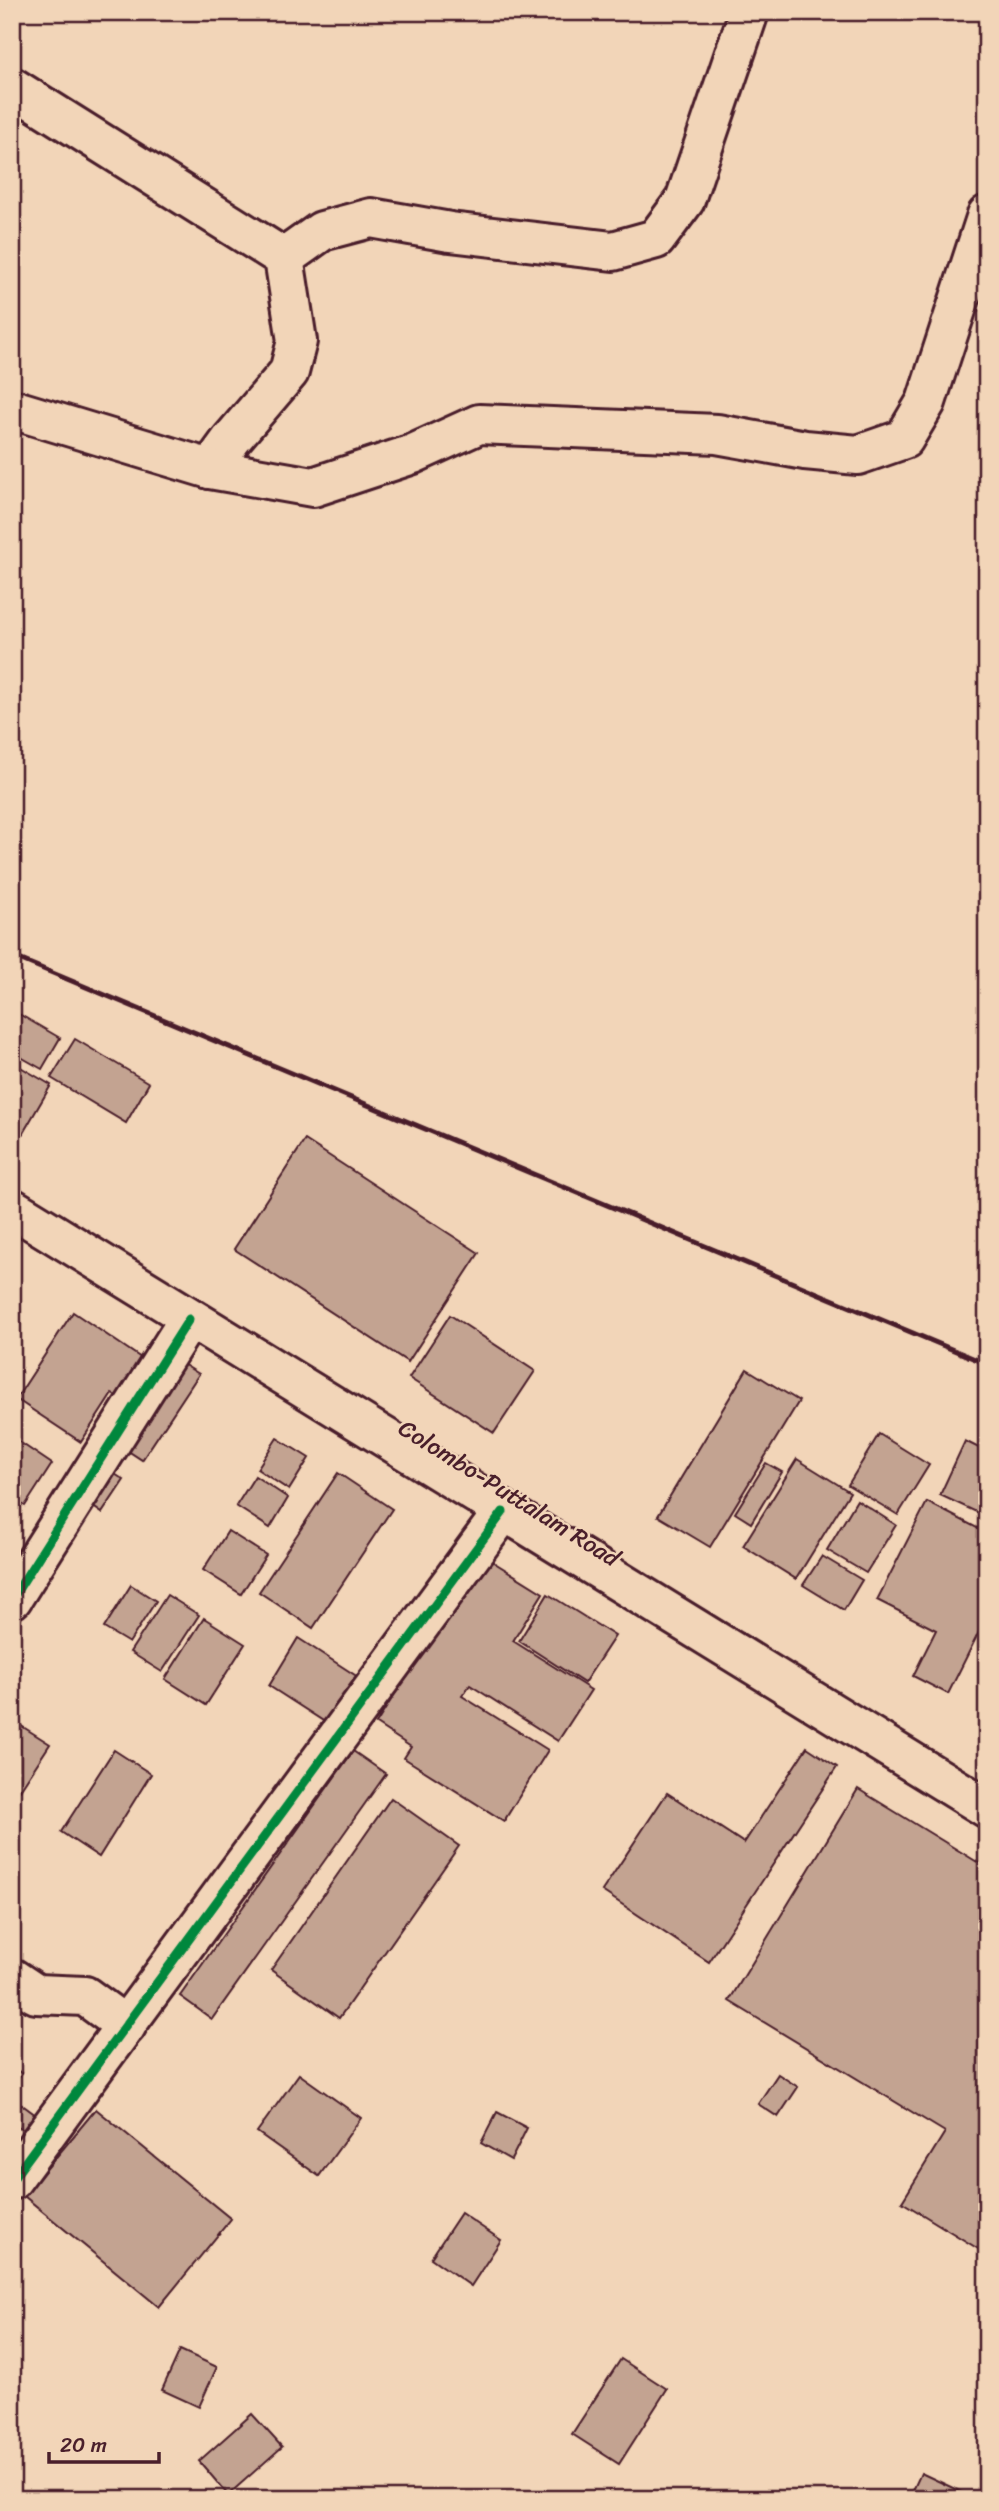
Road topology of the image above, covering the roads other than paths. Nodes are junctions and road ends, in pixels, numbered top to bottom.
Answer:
1 (749, 12) edge
2 (12, 87) edge
3 (987, 215) edge
4 (284, 258) junction
5 (12, 409) edge
6 (210, 470) junction
7 (12, 1208) edge
8 (189, 1319) junction
9 (503, 1512) junction
10 (12, 1598) edge
11 (987, 1808) edge
12 (12, 1978) edge
13 (125, 2026) junction
14 (12, 2180) edge

1 - 4 main road
2 - 4 main road
3 - 6 main road
4 - 6 main road
5 - 6 main road
7 - 8 main road, Colombo-Puttalam Road
8 - 9 main road, Colombo-Puttalam Road
8 - 10 main road
9 - 11 main road, Colombo-Puttalam Road
9 - 13 main road
12 - 13 main road
13 - 14 main road

